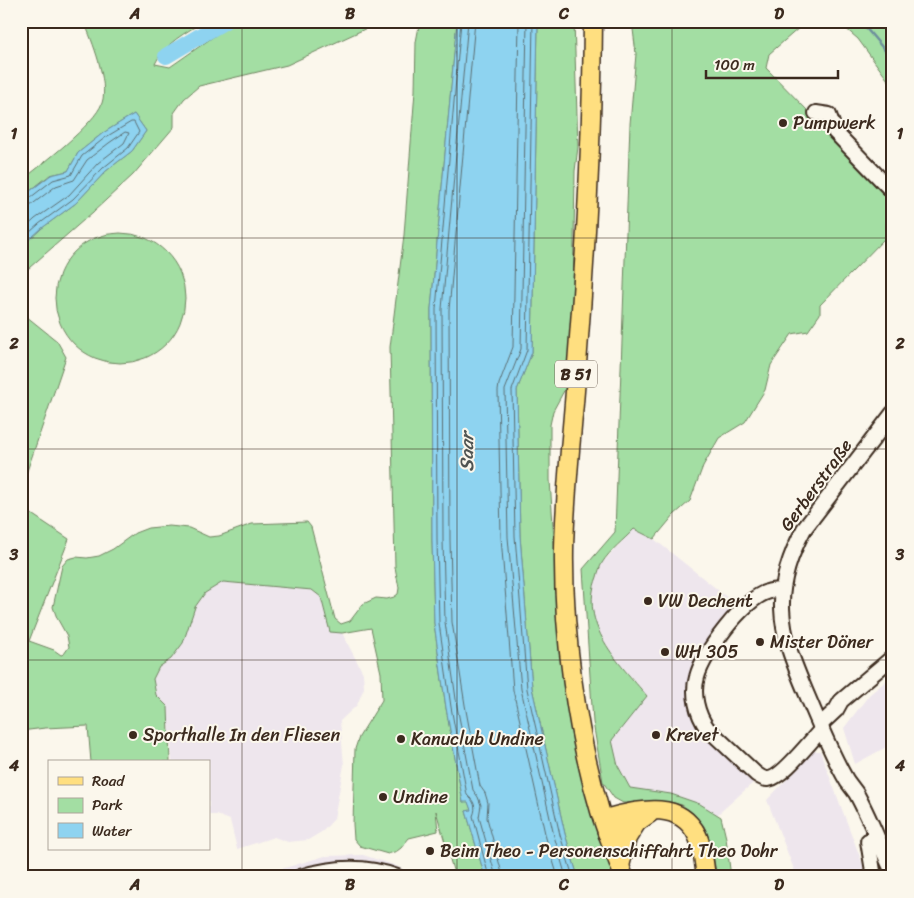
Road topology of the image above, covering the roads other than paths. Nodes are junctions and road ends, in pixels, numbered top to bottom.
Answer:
1 (593, 21) edge
2 (816, 113) dead end
3 (893, 192) edge
4 (893, 413) edge
5 (782, 590) junction
6 (893, 657) edge
7 (841, 701) junction
8 (813, 710) junction
9 (821, 727) junction
10 (847, 780) junction
11 (659, 810) junction
12 (636, 822) junction
13 (605, 826) junction
14 (868, 841) junction
15 (622, 872) edge
16 (893, 872) edge
17 (300, 877) edge
18 (397, 877) edge
19 (706, 877) edge
20 (874, 877) edge
21 (885, 877) edge

1 - 13 main road, B 51
2 - 3 street
4 - 5 street, Gerberstraße
5 - 8 street, Gerberstraße
5 - 9 street
6 - 7 street
7 - 8 street
7 - 9 street
8 - 9 street, Gerberstraße
9 - 10 street, Gerberstraße
10 - 14 street
10 - 16 street
11 - 12 main road
11 - 13 main road
11 - 19 main road
12 - 13 main road
12 - 15 main road
13 - 15 main road, B 51
14 - 20 street
14 - 21 street
17 - 18 street

